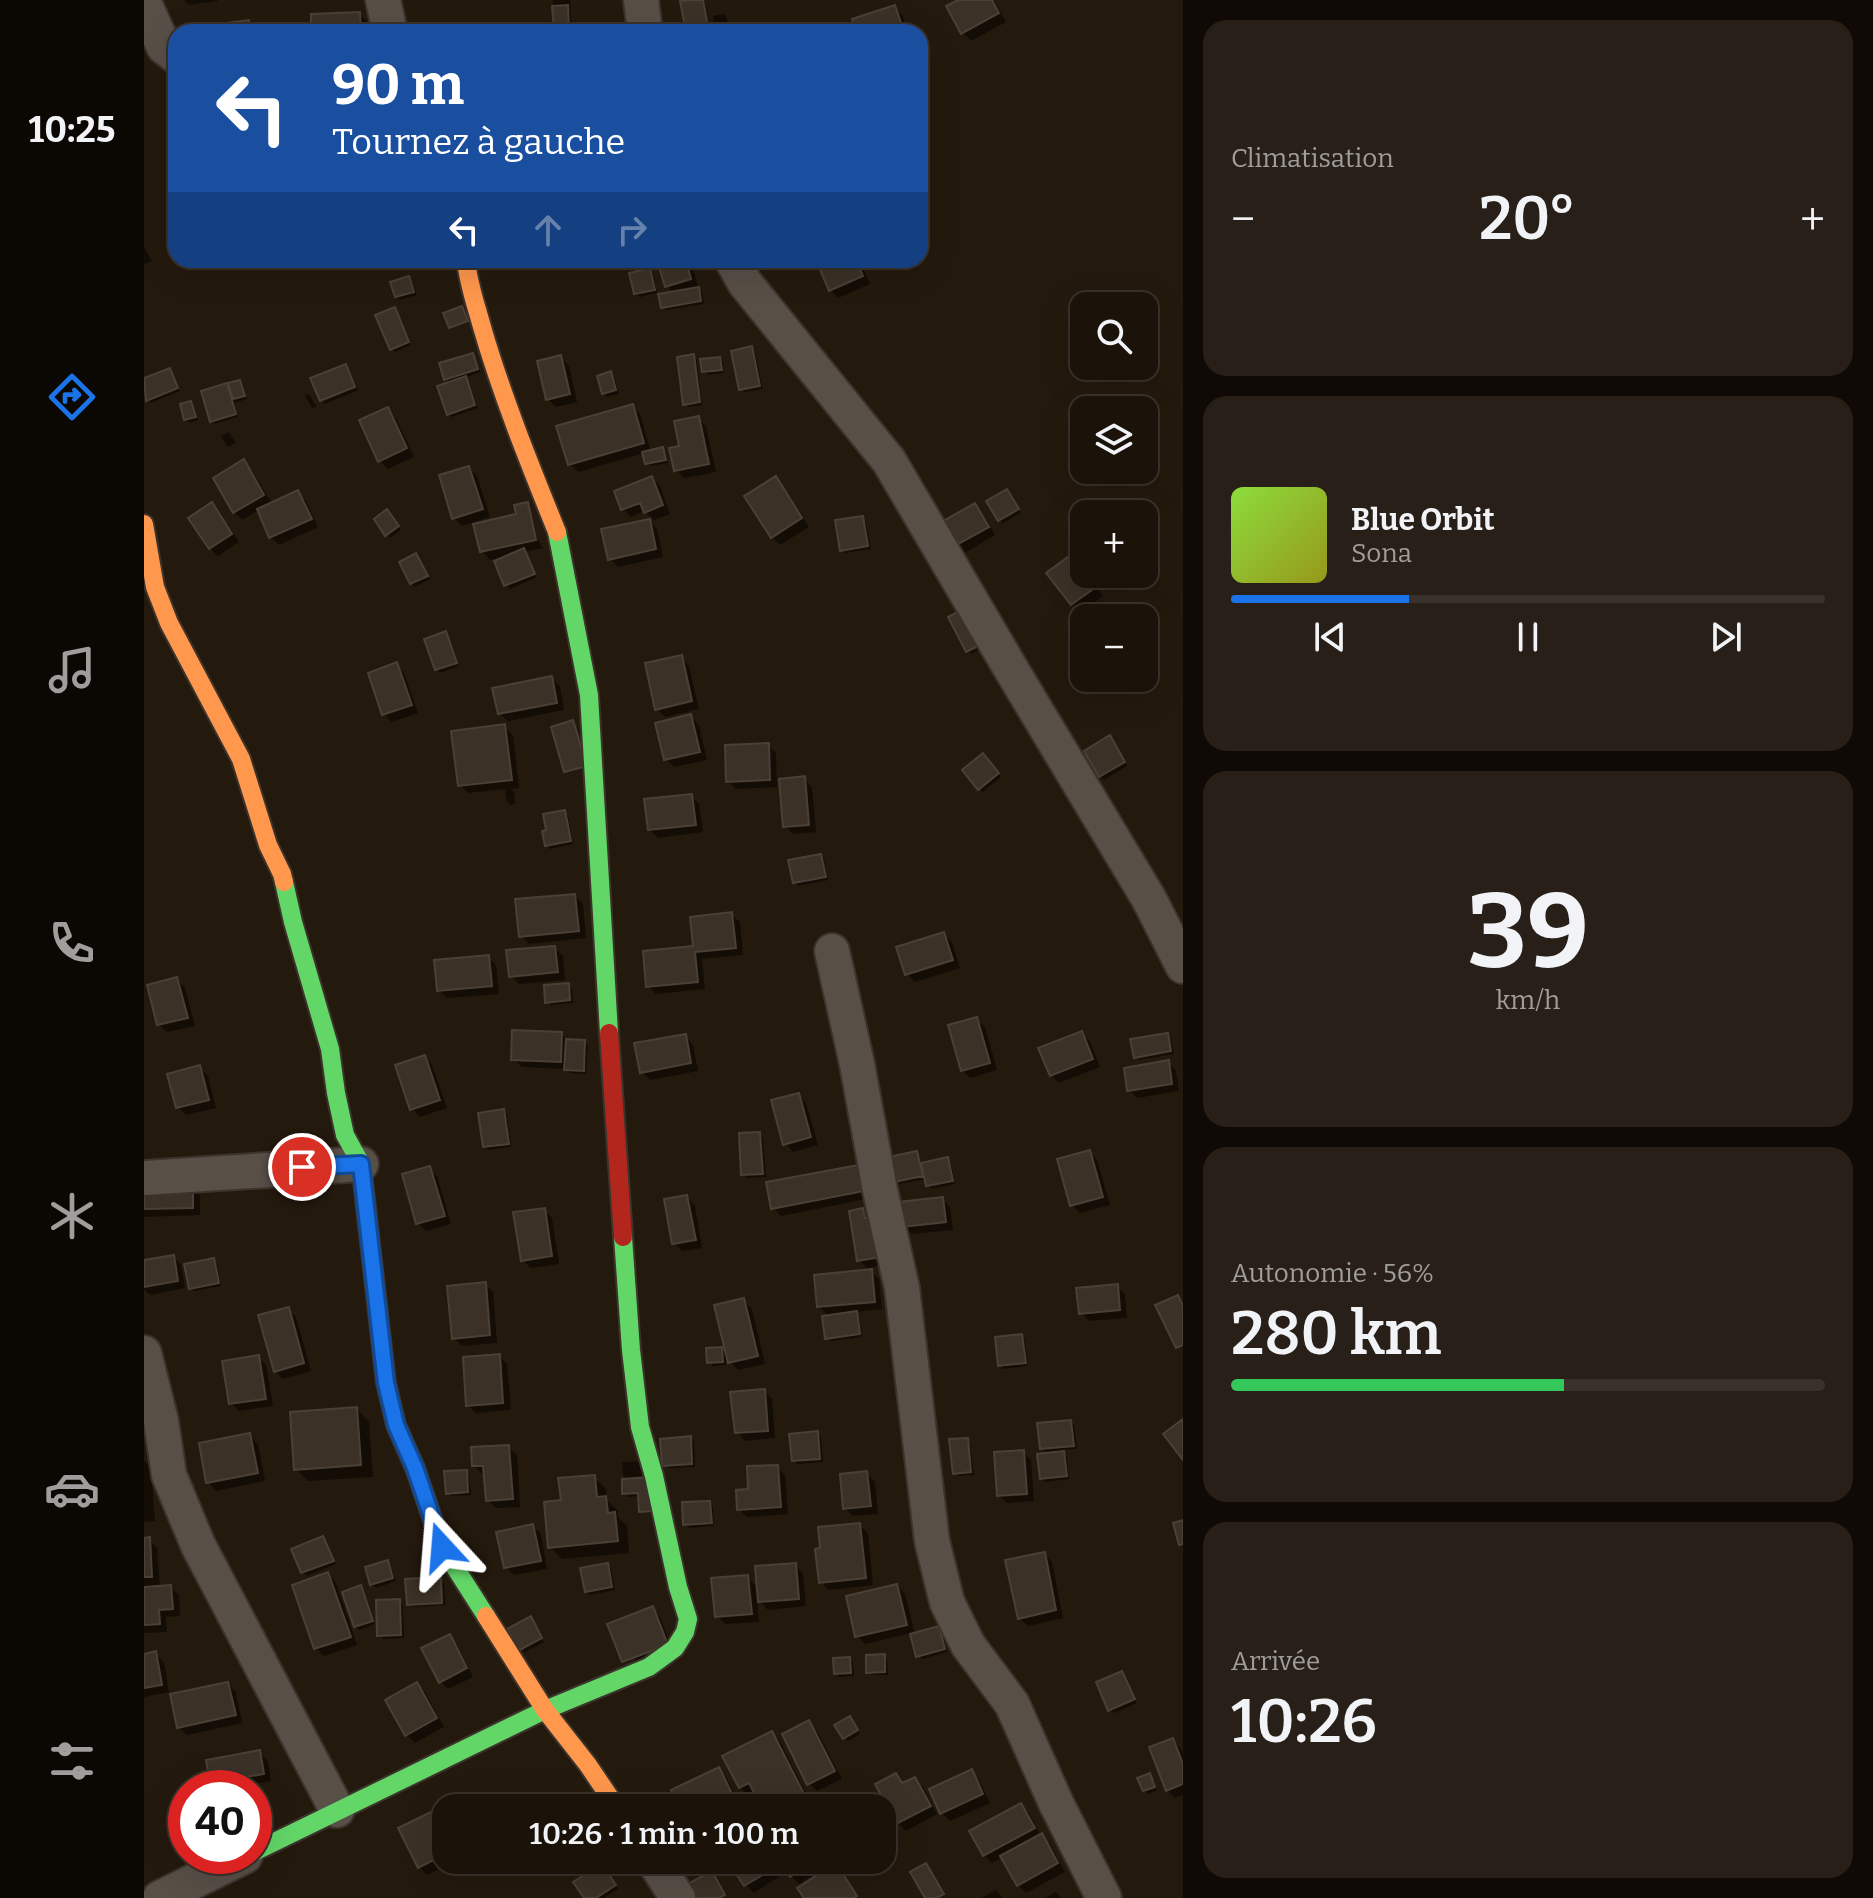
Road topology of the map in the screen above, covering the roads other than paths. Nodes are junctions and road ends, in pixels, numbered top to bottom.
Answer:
1 (383, 0) edge
2 (641, 0) edge
3 (144, 3) edge
4 (388, 24) edge
5 (644, 24) edge
6 (168, 50) edge
7 (467, 268) edge
8 (737, 268) edge
9 (144, 524) edge
10 (832, 951) dead end
11 (1183, 966) edge
12 (361, 1164) junction
13 (144, 1178) edge
14 (144, 1353) edge
15 (152, 1421) edge
16 (545, 1710) junction
17 (608, 1794) edge
18 (337, 1810) junction
19 (272, 1843) edge
20 (209, 1874) edge
21 (662, 1874) edge
22 (164, 1897) edge
23 (678, 1898) edge
24 (1104, 1898) edge

1 - 4 street
2 - 5 street
3 - 6 street
7 - 16 street
8 - 11 street
9 - 12 street
10 - 24 street
12 - 13 street
12 - 16 street
14 - 15 street
15 - 18 street
16 - 17 street
16 - 18 street
18 - 19 street
20 - 22 street
21 - 23 street

